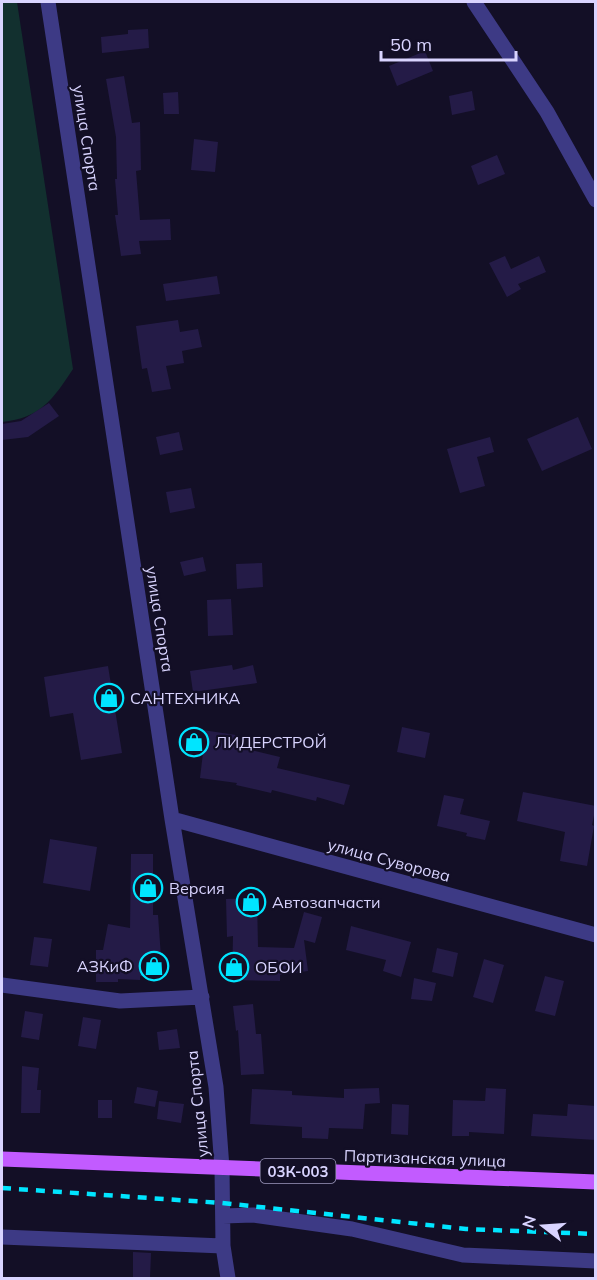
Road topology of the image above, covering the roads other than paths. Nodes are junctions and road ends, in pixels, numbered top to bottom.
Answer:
1 (48, 2) edge
2 (474, 2) edge
3 (596, 200) edge
4 (172, 819) junction
5 (596, 935) edge
6 (2, 985) edge
7 (202, 996) junction
8 (2, 1159) edge
9 (222, 1168) junction
10 (596, 1182) edge
11 (223, 1216) junction
12 (2, 1237) edge
13 (224, 1246) junction
14 (596, 1261) edge
15 (228, 1278) edge

1 - 4 street, улица Спорта
2 - 3 street
4 - 5 street, улица Суворова
4 - 7 street, улица Спорта
6 - 7 street
7 - 9 street, улица Спорта
8 - 9 main road, Партизанская улица / 03К-003
9 - 10 main road, Партизанская улица / 03К-003
9 - 11 street, улица Спорта
11 - 13 street, улица Спорта
11 - 14 street
12 - 13 street
13 - 15 street, улица Спорта

